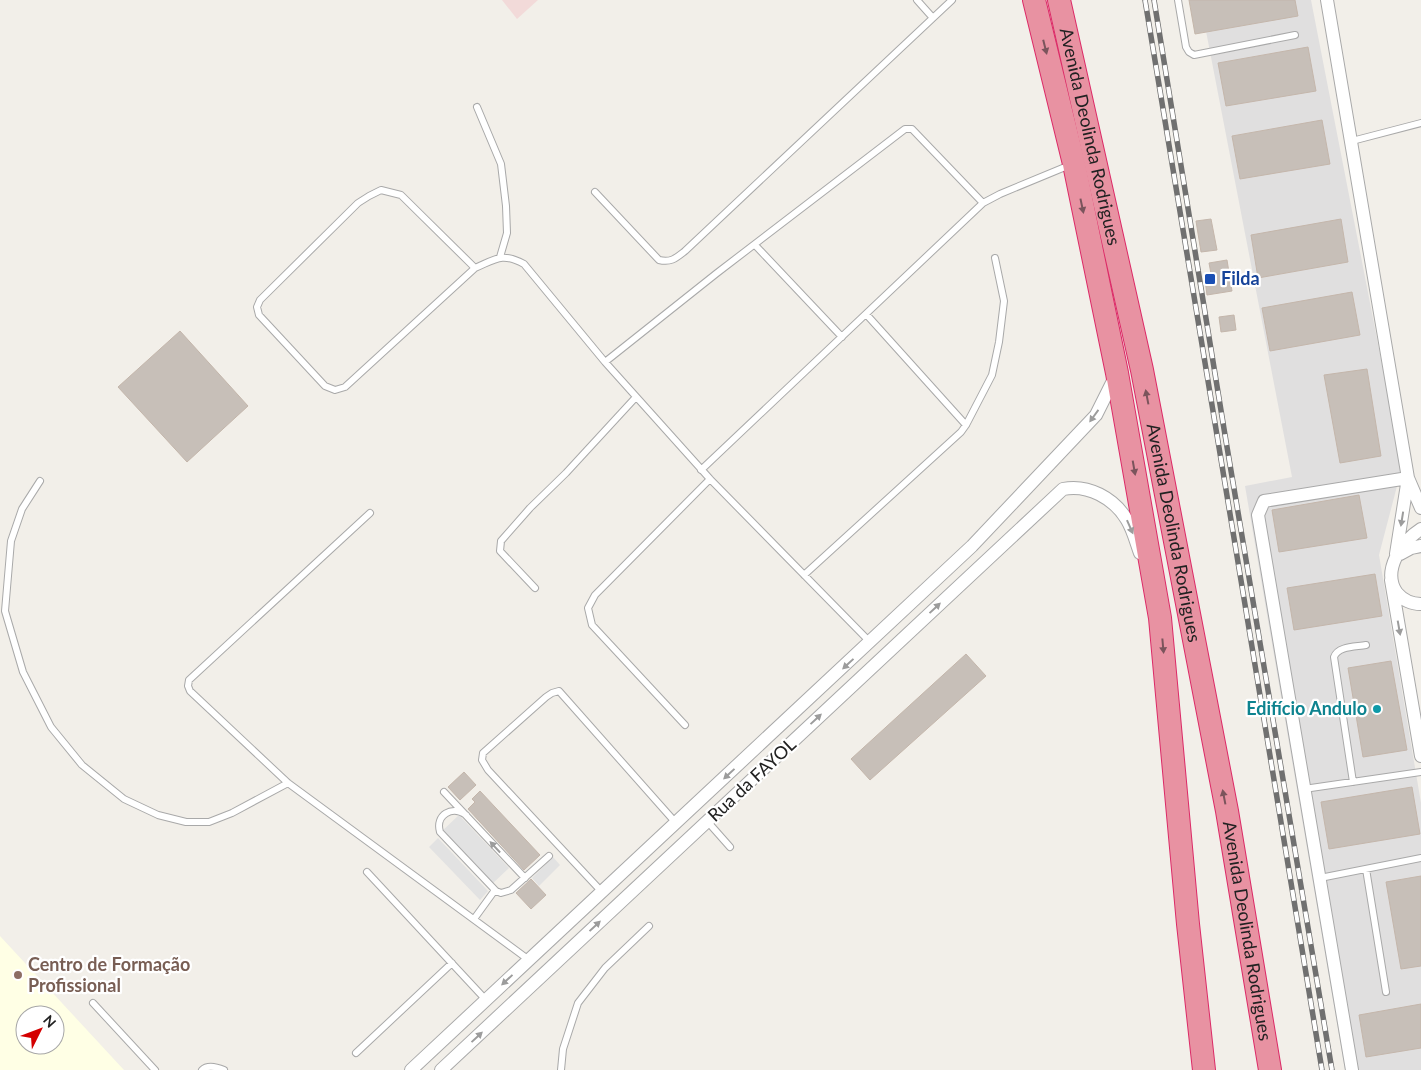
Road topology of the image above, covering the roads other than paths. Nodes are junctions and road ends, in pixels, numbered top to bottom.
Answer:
1 (916, 0) edge
2 (952, 0) edge
3 (1034, 0) edge
4 (1059, 0) edge
5 (1178, 0) edge
6 (1327, 0) edge
7 (933, 18) junction
8 (1295, 35) dead end
9 (477, 107) dead end
10 (1421, 123) edge
11 (1352, 141) junction
12 (1074, 164) junction
13 (595, 192) dead end
14 (983, 203) junction
15 (755, 245) junction
16 (500, 257) junction
17 (995, 258) dead end
18 (475, 268) junction
19 (866, 314) junction
20 (842, 337) junction
21 (605, 362) junction
22 (1117, 373) junction
23 (636, 397) junction
24 (966, 425) junction
25 (701, 470) junction
26 (1408, 478) junction
27 (710, 479) junction
28 (40, 481) dead end
29 (1421, 497) edge
30 (1421, 508) edge
31 (370, 513) dead end
32 (1421, 529) edge
33 (1421, 546) edge
34 (1395, 560) junction
35 (804, 575) junction
36 (1391, 580) junction
37 (535, 588) dead end
38 (1421, 604) edge
39 (1160, 618) junction
40 (870, 642) junction
41 (1366, 645) dead end
42 (685, 725) dead end
43 (1421, 756) edge
44 (1421, 772) edge
45 (1353, 782) junction
46 (288, 783) junction
47 (1304, 789) junction
48 (444, 792) dead end
49 (466, 815) junction
50 (707, 821) junction
51 (676, 824) junction
52 (730, 847) dead end
53 (549, 856) dead end
54 (1421, 858) edge
55 (1366, 869) junction
56 (367, 872) dead end
57 (525, 878) junction
58 (1320, 878) junction
59 (495, 890) junction
60 (602, 892) junction
61 (474, 919) junction
62 (649, 926) dead end
63 (529, 960) junction
64 (452, 963) junction
65 (1386, 992) dead end
66 (486, 1000) junction
67 (93, 1004) dead end
68 (356, 1052) dead end
69 (155, 1070) edge
70 (202, 1070) edge
71 (224, 1070) edge
72 (411, 1070) edge
73 (441, 1070) edge
74 (561, 1070) edge
75 (1204, 1070) edge
76 (1270, 1070) edge
77 (1352, 1070) edge

1 - 7 lane
2 - 7 lane
3 -> 12 highway, Avenida Deolinda Rodrigues
76 -> 4 highway, Avenida Deolinda Rodrigues
5 - 8 lane
6 - 11 street
7 - 13 lane
9 - 16 lane
10 - 11 lane
11 - 26 street
12 - 14 lane
12 -> 22 highway, Avenida Deolinda Rodrigues
14 - 15 lane
14 - 19 lane
15 - 20 lane
15 - 21 lane
16 - 18 lane
16 - 21 lane
17 - 24 lane
18 - 18 lane
19 - 20 lane
19 - 24 lane
20 - 25 lane
21 - 23 lane
22 -> 39 highway, Avenida Deolinda Rodrigues
22 -> 40 street, Rua da FAYOL
23 - 25 lane
23 - 37 lane
24 - 35 lane
25 - 27 lane
26 - 29 street
26 - 30 street
26 -> 34 street
26 - 47 street
27 - 35 lane
27 - 42 lane
28 - 46 lane
31 - 46 lane
32 - 34 street
33 - 34 street
34 - 36 street
35 - 40 lane
36 - 38 street
36 -> 43 street
50 -> 39 street, Rua da FAYOL
39 -> 75 highway, Avenida Deolinda Rodrigues
40 -> 51 street, Rua da FAYOL
41 - 45 lane
44 - 45 lane
45 - 47 lane
46 - 61 lane
47 - 58 street
48 - 49 lane
57 -> 49 lane
49 - 59 lane
50 - 52 lane
73 -> 50 street, Rua da FAYOL
51 - 60 street, Rua da FAYOL
51 - 60 lane
53 - 57 lane
54 - 55 lane
55 - 58 lane
55 - 65 lane
56 - 64 lane
57 - 59 lane
58 - 77 street
59 - 61 lane
60 - 63 street, Rua da FAYOL
61 - 63 lane
62 - 74 lane
63 -> 66 street, Rua da FAYOL
64 - 66 lane
64 - 68 lane
66 - 72 street, Rua da FAYOL
67 - 69 lane
70 - 71 lane

